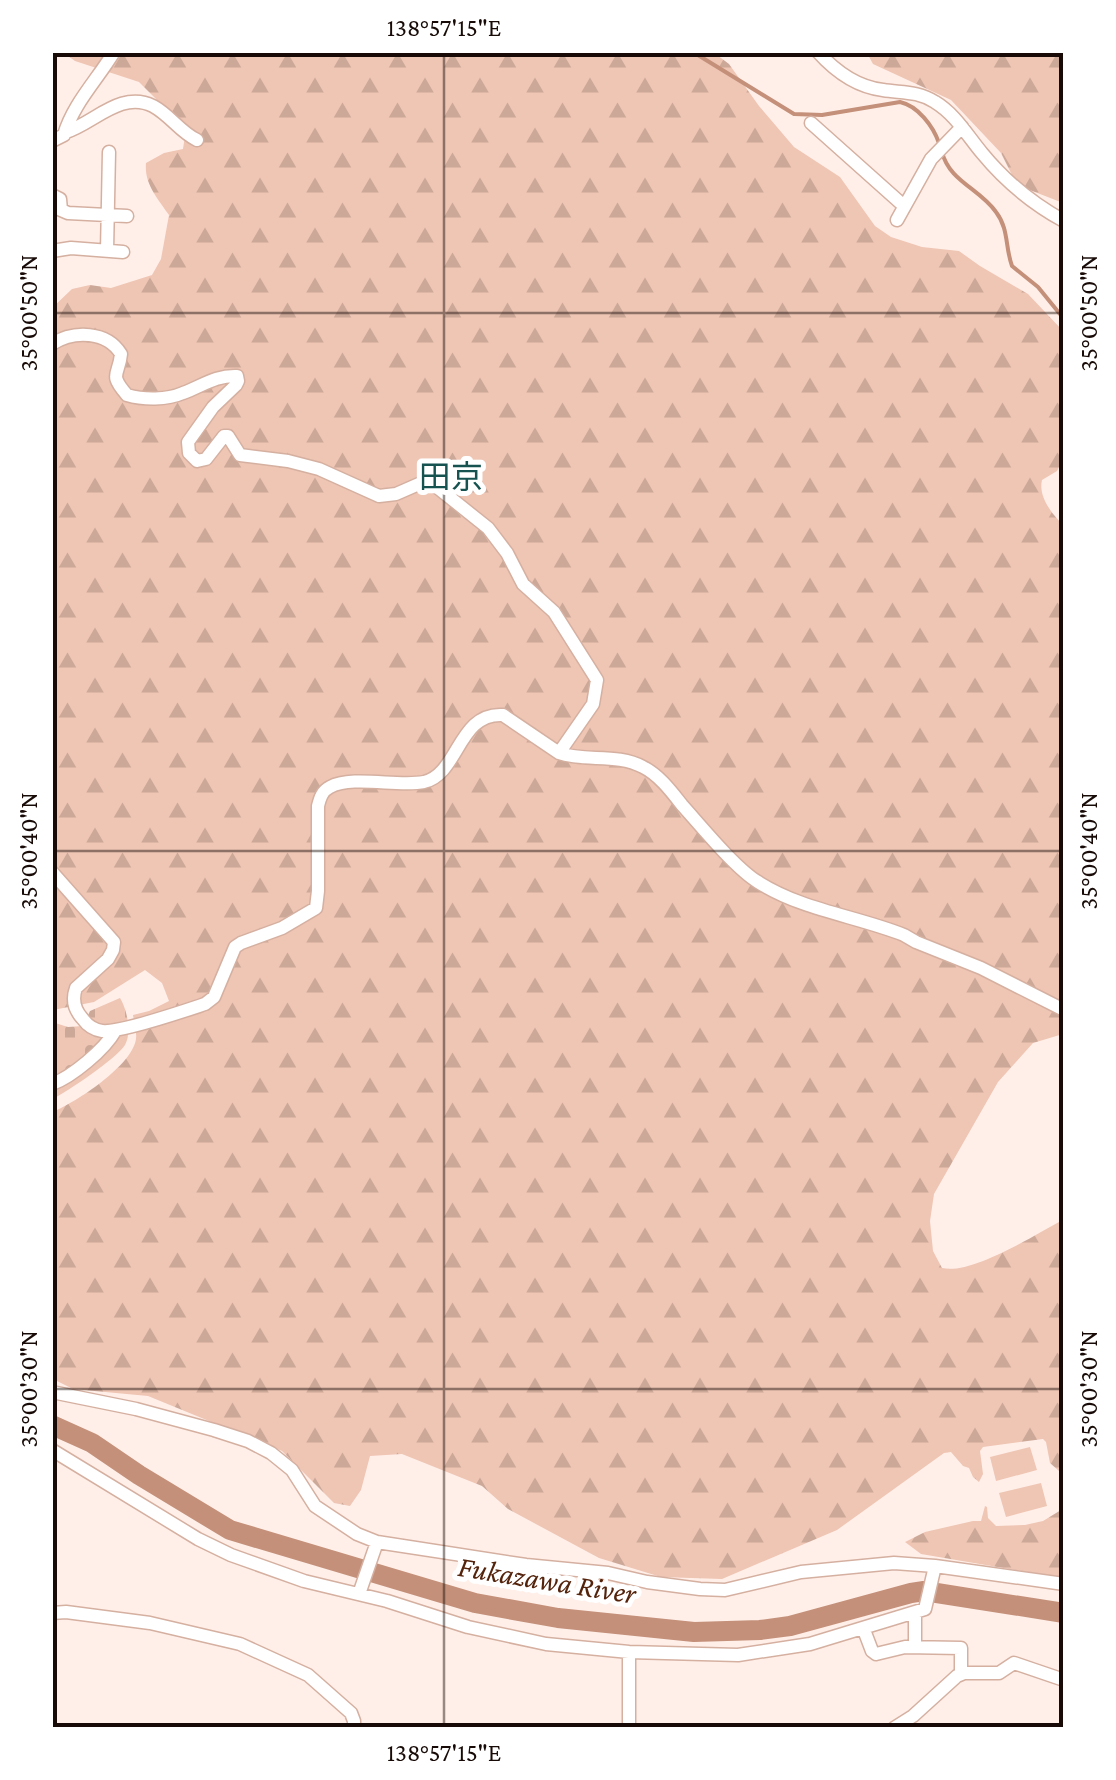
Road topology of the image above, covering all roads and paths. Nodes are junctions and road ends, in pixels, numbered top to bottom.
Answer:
1 (114, 52) edge
2 (818, 52) edge
3 (811, 123) dead end
4 (962, 127) junction
5 (66, 132) junction
6 (197, 140) dead end
7 (52, 141) edge
8 (109, 152) dead end
9 (52, 195) edge
10 (904, 206) junction
11 (108, 215) junction
12 (127, 216) dead end
13 (1061, 219) edge
14 (897, 220) dead end
15 (52, 251) edge
16 (107, 251) junction
17 (123, 252) dead end
18 (52, 344) edge
19 (560, 753) junction
20 (52, 872) edge
21 (1064, 1010) edge
22 (115, 1031) junction
23 (52, 1084) edge
24 (52, 1392) edge
25 (52, 1450) edge
26 (375, 1546) junction
27 (935, 1568) junction
28 (1064, 1584) edge
29 (360, 1591) junction
30 (52, 1614) edge
31 (915, 1614) junction
32 (864, 1630) junction
33 (915, 1647) junction
34 (629, 1652) junction
35 (961, 1674) junction
36 (1064, 1680) edge
37 (354, 1728) edge
38 (629, 1728) edge
39 (894, 1728) edge

1 - 5 street
2 - 4 street
3 - 10 street
4 - 10 street
4 - 13 street
5 - 6 street
5 - 7 street
8 - 11 street
9 - 11 street
10 - 14 street
11 - 12 street
11 - 16 street
15 - 16 street
16 - 17 street
18 - 19 street
19 - 21 street
19 - 22 street
20 - 22 street
22 - 23 street
24 - 26 street
25 - 29 street
26 - 27 street
26 - 29 street
27 - 28 street
27 - 31 street
29 - 34 street
30 - 37 street
31 - 32 street
31 - 33 street
32 - 33 street
32 - 34 street
33 - 35 street
34 - 38 street
35 - 36 street
35 - 39 street

